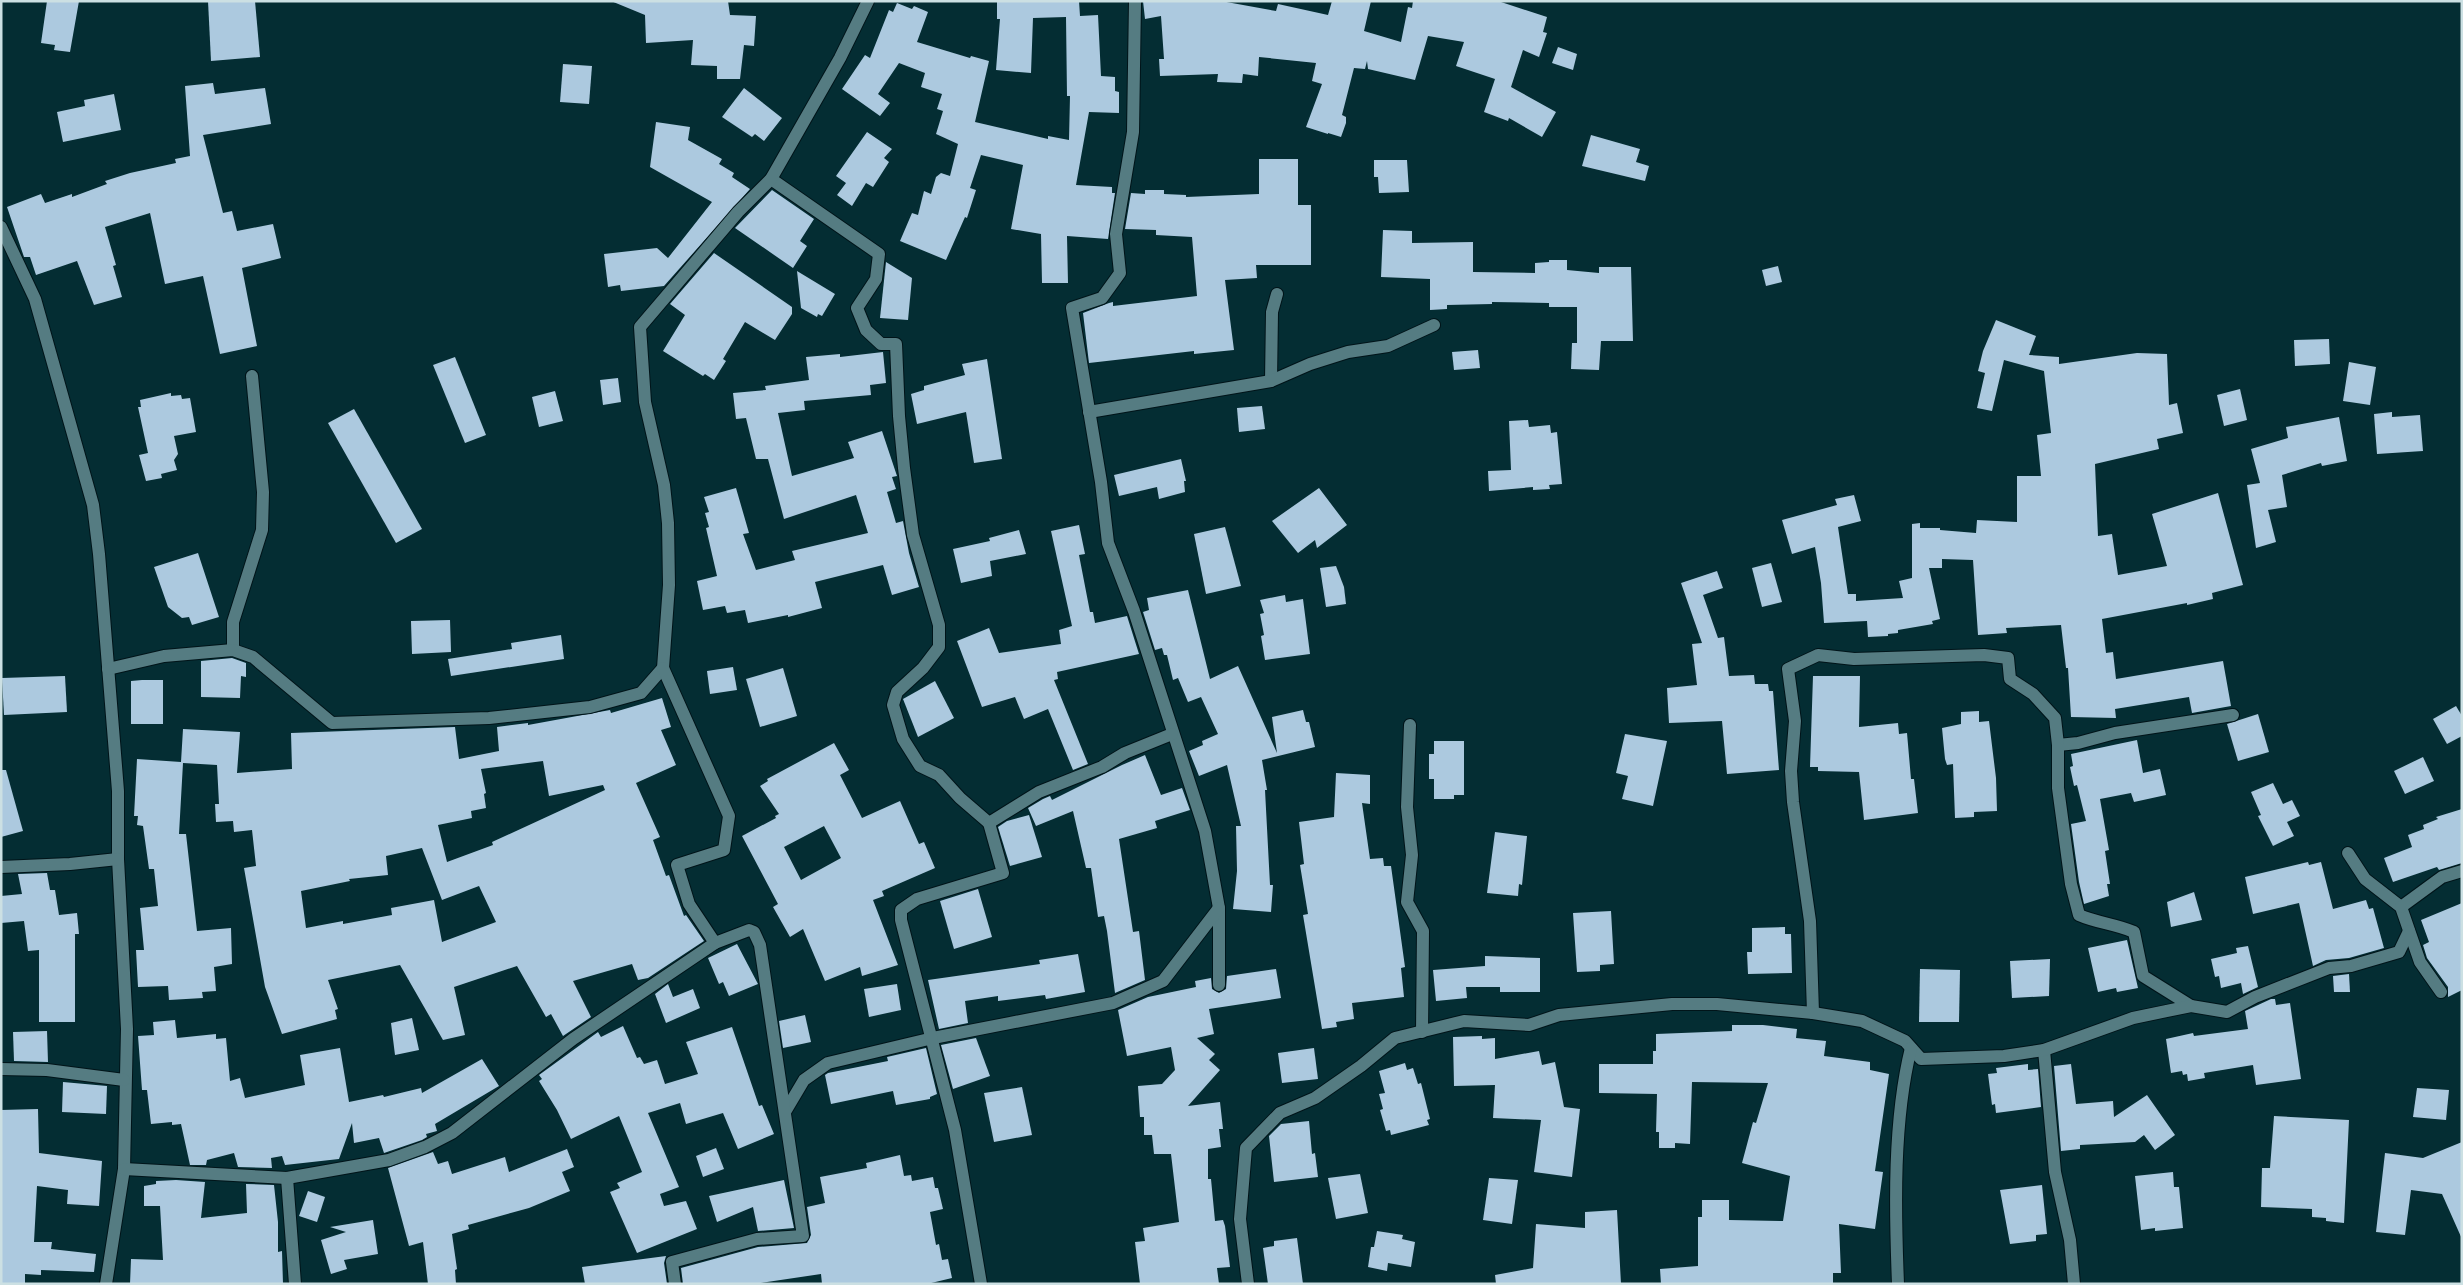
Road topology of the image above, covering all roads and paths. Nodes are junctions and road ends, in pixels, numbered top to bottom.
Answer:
1 (868, 1) edge
2 (1135, 1) edge
3 (771, 179) junction
4 (1, 227) edge
5 (1277, 294) dead end
6 (1434, 325) dead end
7 (252, 376) dead end
8 (1271, 381) junction
9 (1089, 412) junction
10 (233, 650) junction
11 (662, 668) junction
12 (108, 670) junction
13 (2233, 715) dead end
14 (1410, 724) dead end
15 (1172, 734) junction
16 (2058, 745) junction
17 (988, 823) junction
18 (2348, 852) dead end
19 (118, 859) junction
20 (1, 867) edge
21 (2462, 871) edge
22 (2401, 907) junction
23 (1219, 908) junction
24 (2409, 931) junction
25 (714, 943) junction
26 (1219, 985) dead end
27 (2441, 992) dead end
28 (2191, 1006) junction
29 (1813, 1013) junction
30 (1422, 1032) junction
31 (933, 1038) junction
32 (1911, 1048) junction
33 (2044, 1050) junction
34 (1, 1069) edge
35 (124, 1080) junction
36 (785, 1112) junction
37 (124, 1169) junction
38 (287, 1178) junction
39 (106, 1284) edge
40 (295, 1284) edge
41 (675, 1284) edge
42 (982, 1284) edge
43 (1248, 1284) edge
44 (1898, 1284) edge
45 (2074, 1284) edge

1 - 3 street
2 - 9 street
3 - 11 street
3 - 17 street
4 - 12 street
5 - 8 street
6 - 8 street
7 - 10 street
8 - 9 street
9 - 15 street
10 - 11 street
10 - 12 street
11 - 25 street
12 - 19 street
13 - 16 street
14 - 30 street
15 - 17 street
15 - 23 street
16 - 28 street
16 - 29 street
17 - 31 street
18 - 22 street
19 - 20 street
19 - 35 street
21 - 22 street
22 - 24 street
23 - 26 street
23 - 31 street
24 - 27 street
24 - 28 street
25 - 36 street
25 - 38 street
28 - 33 street
29 - 30 street
29 - 32 street
30 - 43 street
31 - 36 street
31 - 42 street
32 - 33 street
32 - 44 street
33 - 45 street
34 - 35 street
35 - 37 street
36 - 41 street
37 - 38 street
37 - 39 street
38 - 40 street

